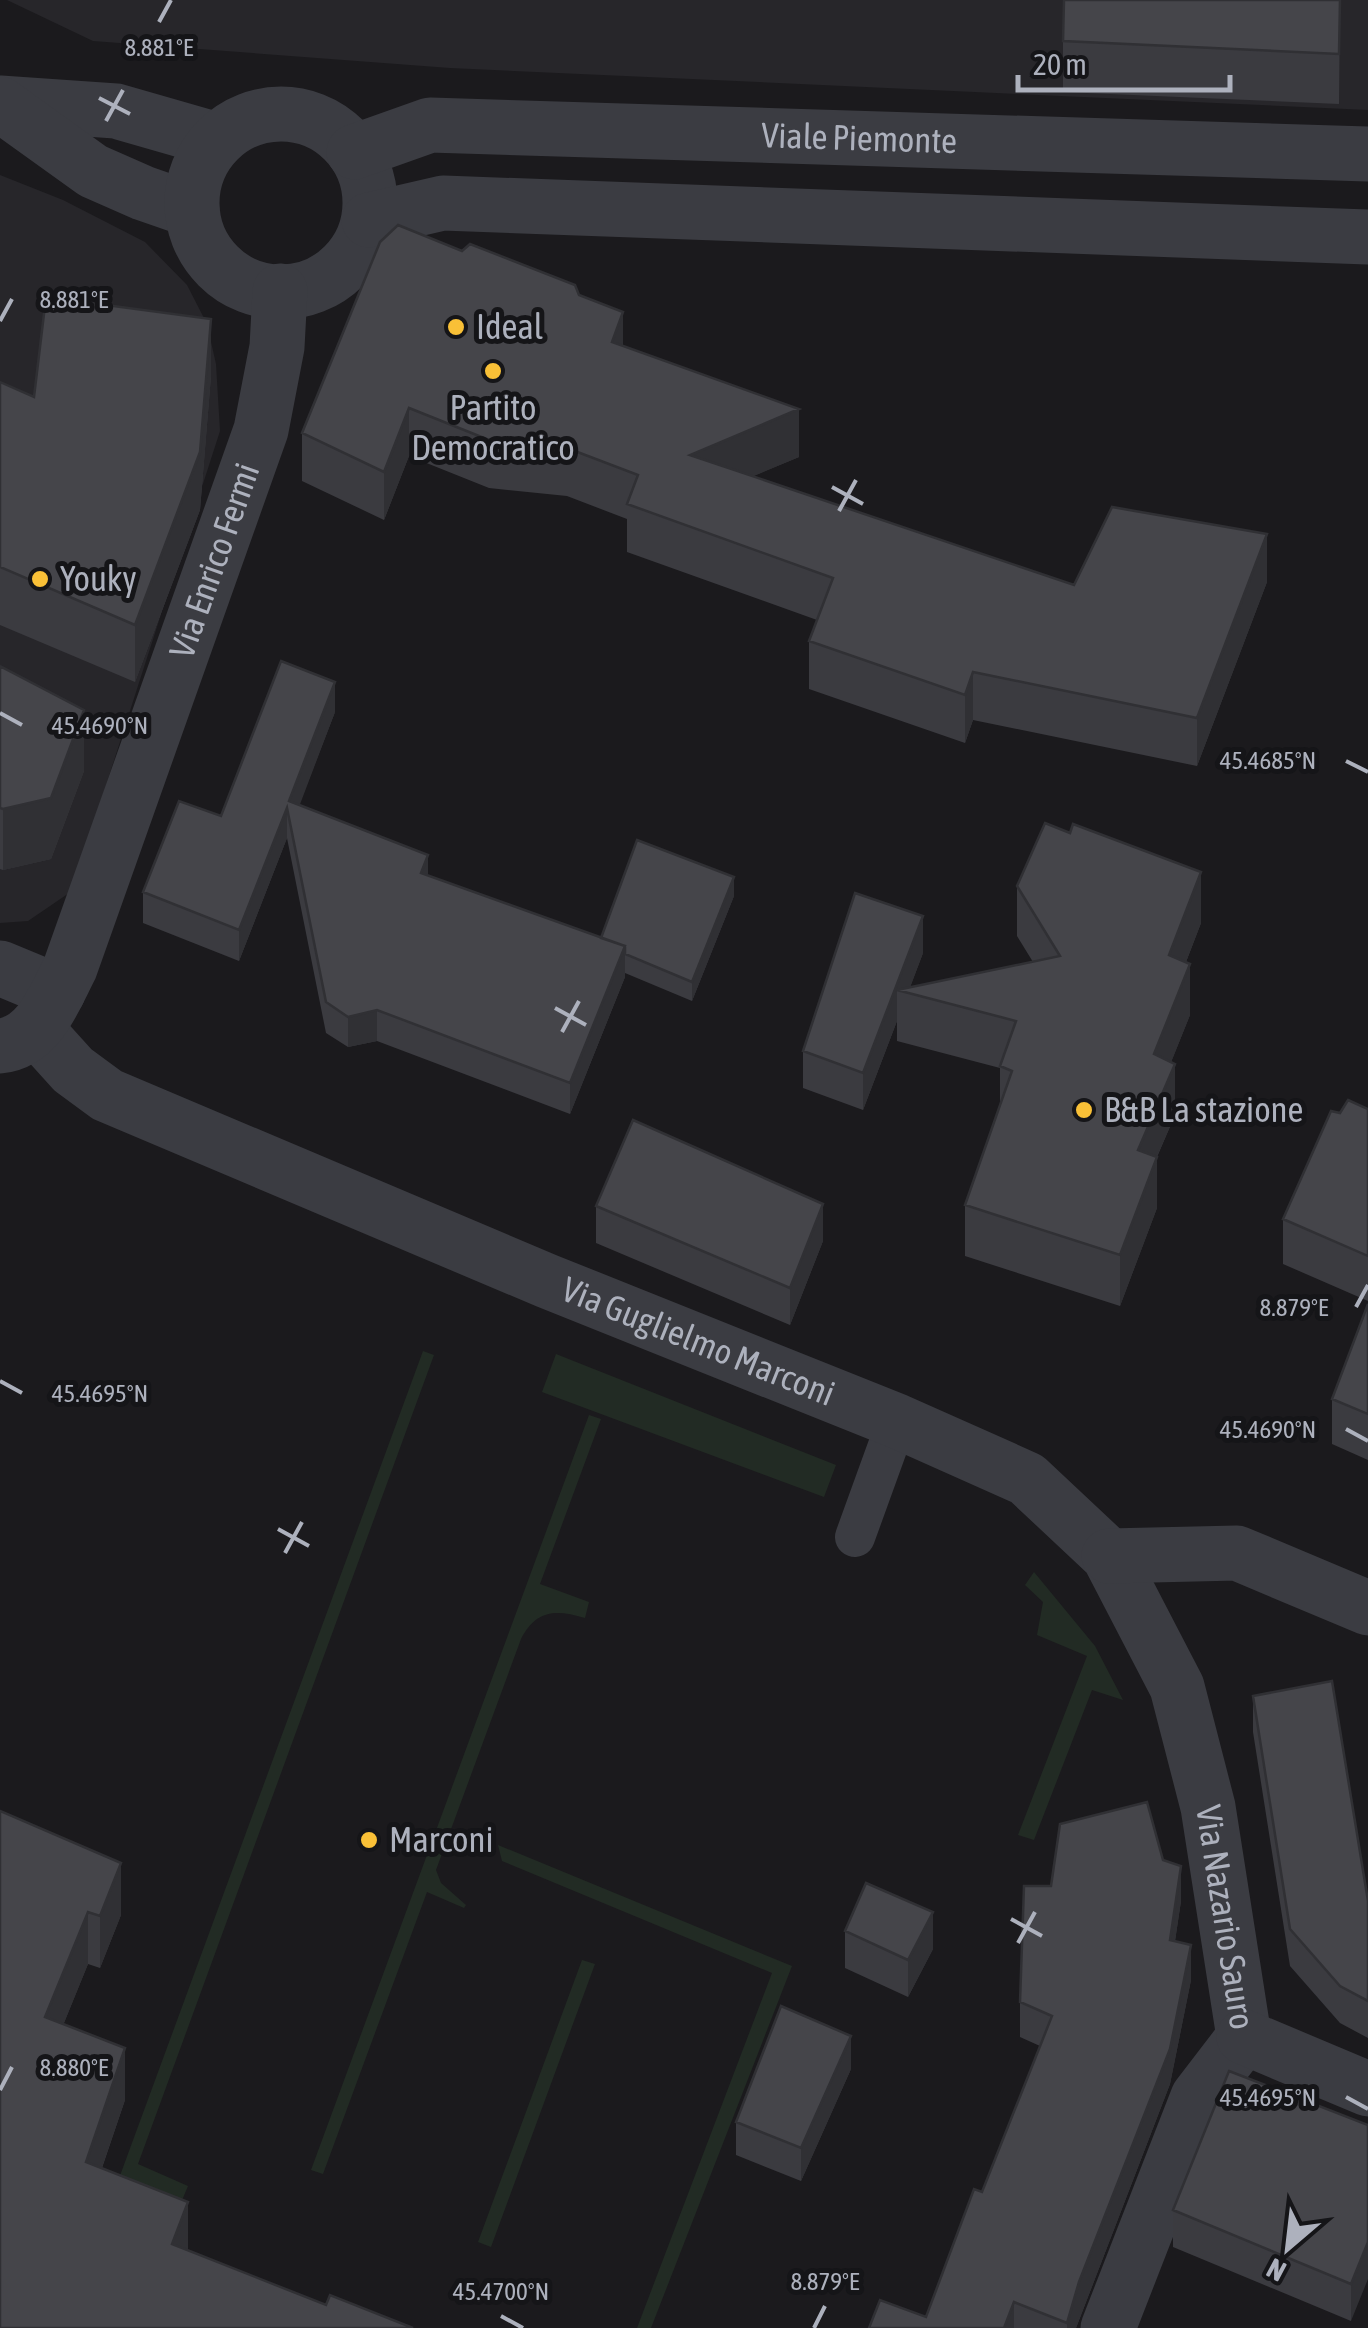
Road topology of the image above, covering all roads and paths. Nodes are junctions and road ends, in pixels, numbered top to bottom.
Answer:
1 (0, 104) edge
2 (217, 140) junction
3 (354, 152) junction
4 (1368, 154) edge
5 (192, 210) junction
6 (369, 220) junction
7 (1368, 237) edge
8 (280, 292) junction
9 (0, 968) edge
10 (31, 1023) edge
11 (897, 1421) junction
12 (855, 1537) dead end
13 (1110, 1556) junction
14 (1368, 1608) edge
15 (1244, 2037) junction
16 (1368, 2089) edge
17 (1108, 2328) edge

1 - 2 street
1 - 5 street
2 - 3 street
2 - 5 street
3 - 4 street, Viale Piemonte
3 - 6 street
5 - 8 street
6 - 7 street
6 - 8 street
8 - 10 street, Via Enrico Fermi
9 - 10 street, Via Guglielmo Marconi
10 - 11 street, Via Guglielmo Marconi
11 - 12 lane
11 - 13 street, Via Guglielmo Marconi
13 - 14 street
13 - 15 street, Via Nazario Sauro
15 - 16 street
15 - 17 street, Via Nazario Sauro

